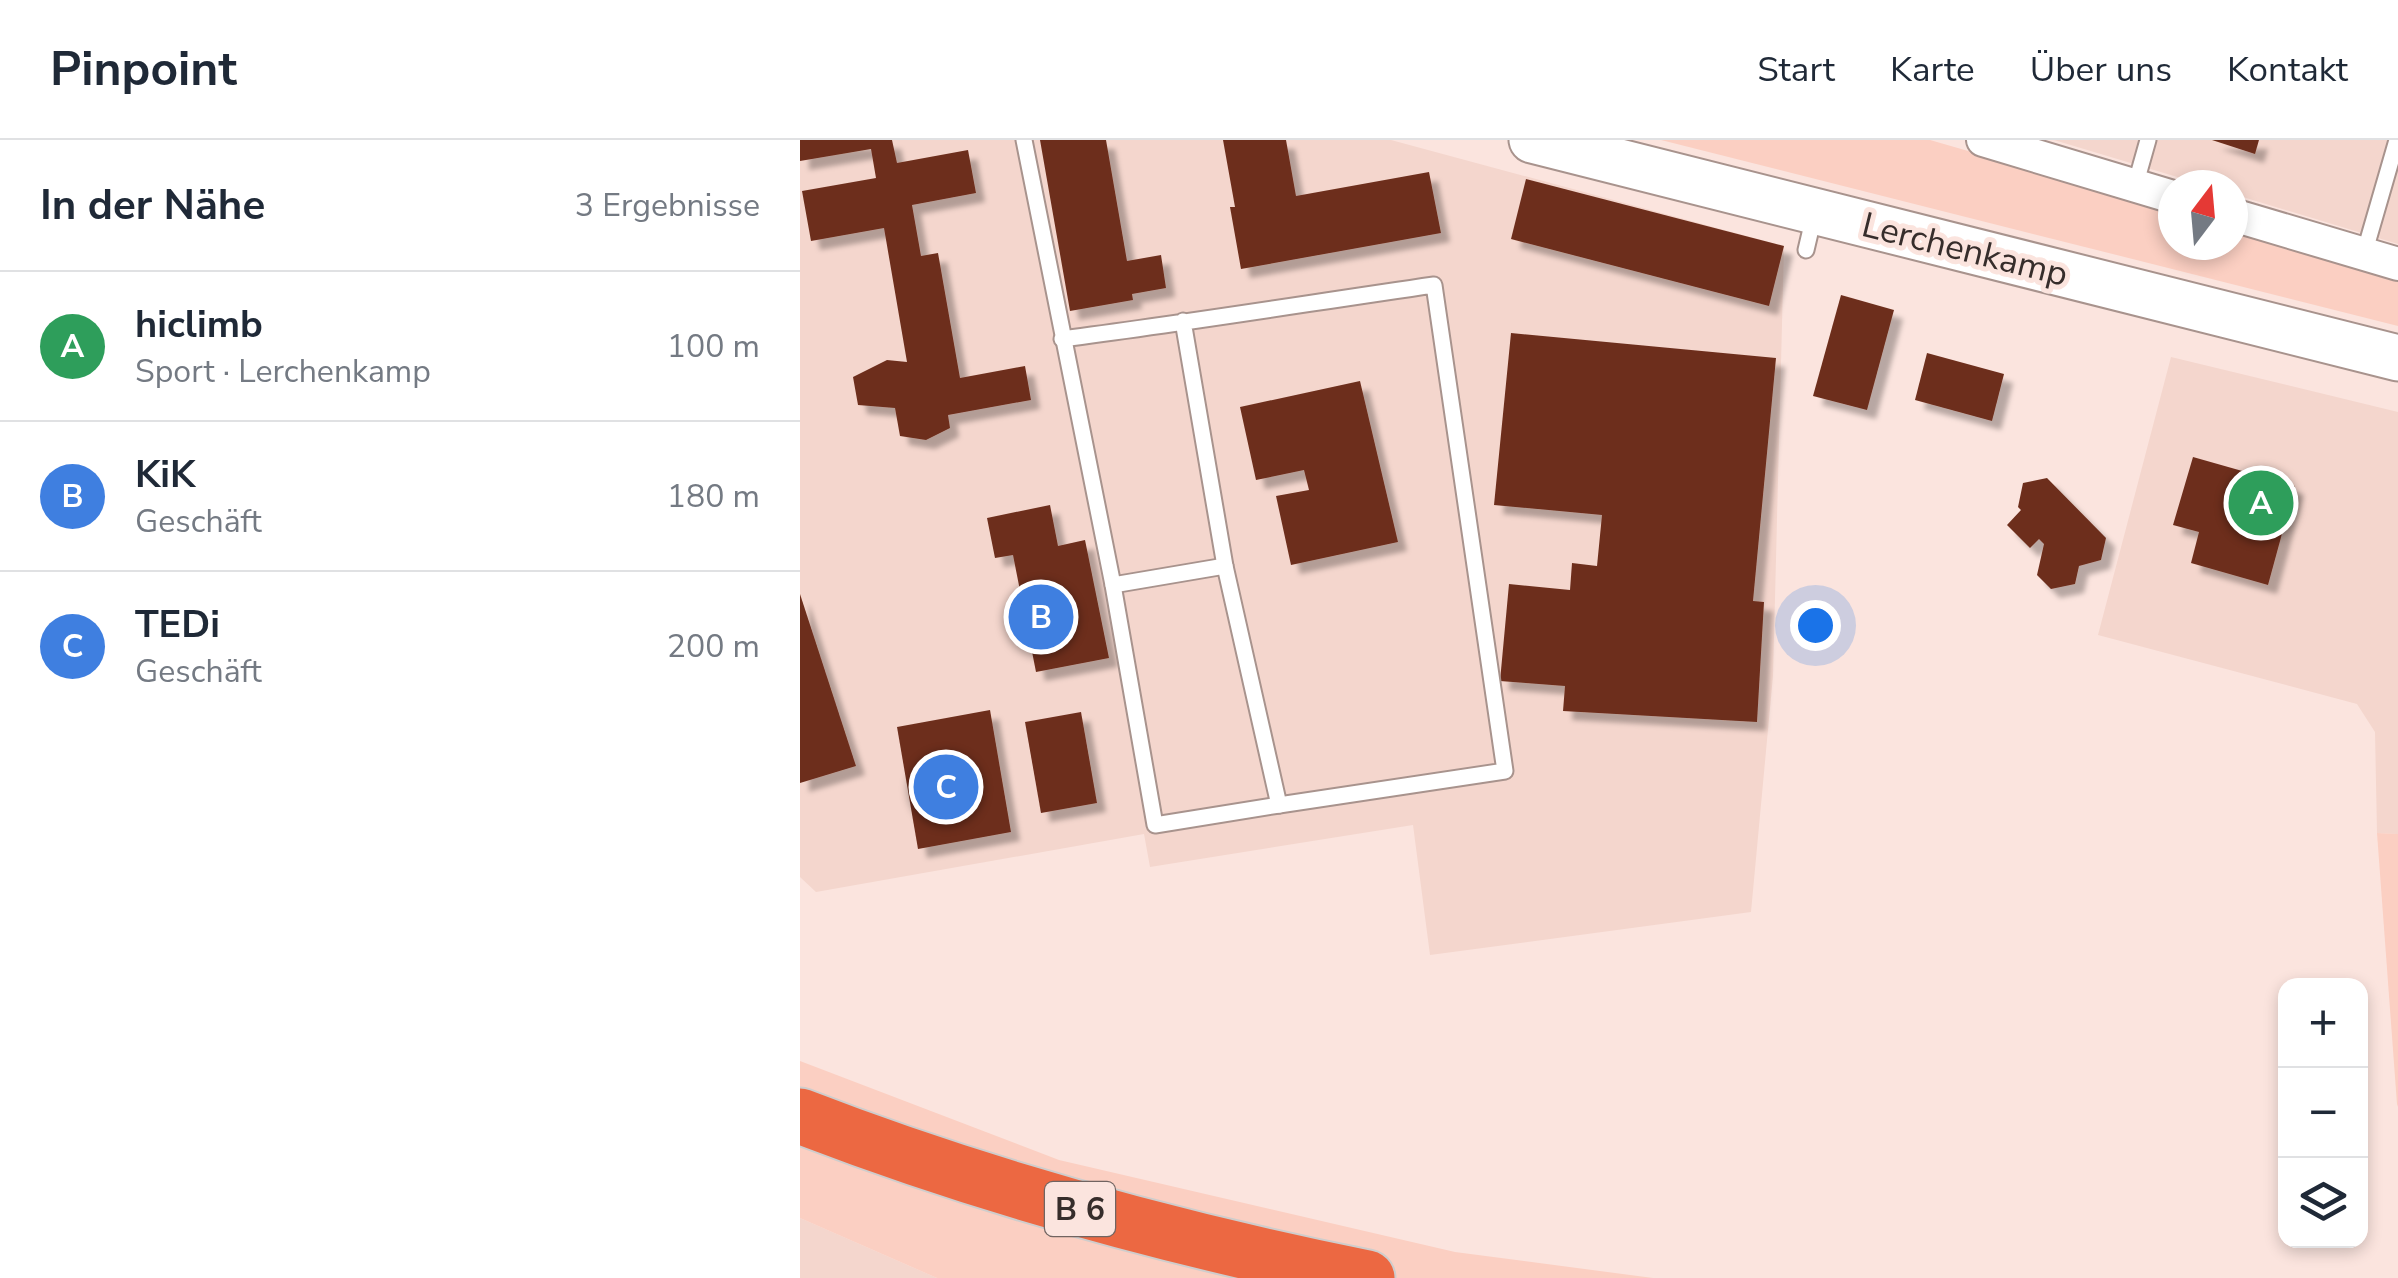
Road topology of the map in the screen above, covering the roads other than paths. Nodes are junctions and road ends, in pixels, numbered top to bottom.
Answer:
1 (1024, 140) edge
2 (1532, 140) edge
3 (1983, 140) edge
4 (2148, 140) edge
5 (2396, 140) edge
6 (2135, 186) junction
7 (2158, 193) edge
8 (2248, 219) edge
9 (2364, 254) junction
10 (2398, 264) edge
11 (1183, 321) junction
12 (1062, 340) junction
13 (2398, 358) edge
14 (1225, 566) junction
15 (1113, 586) junction
16 (1280, 805) junction
17 (800, 1116) edge
18 (800, 1153) edge
19 (1203, 1278) edge
20 (1367, 1278) edge

1 - 12 lane
2 - 13 street, Lerchenkamp
3 - 6 street
4 - 6 lane
5 - 9 lane
6 - 7 street
8 - 9 street
9 - 10 street
11 - 12 lane
11 - 14 lane
11 - 16 lane
12 - 15 lane
14 - 15 lane
14 - 16 lane
15 - 16 lane
17 - 20 highway, B 6
18 - 19 highway, B 6

